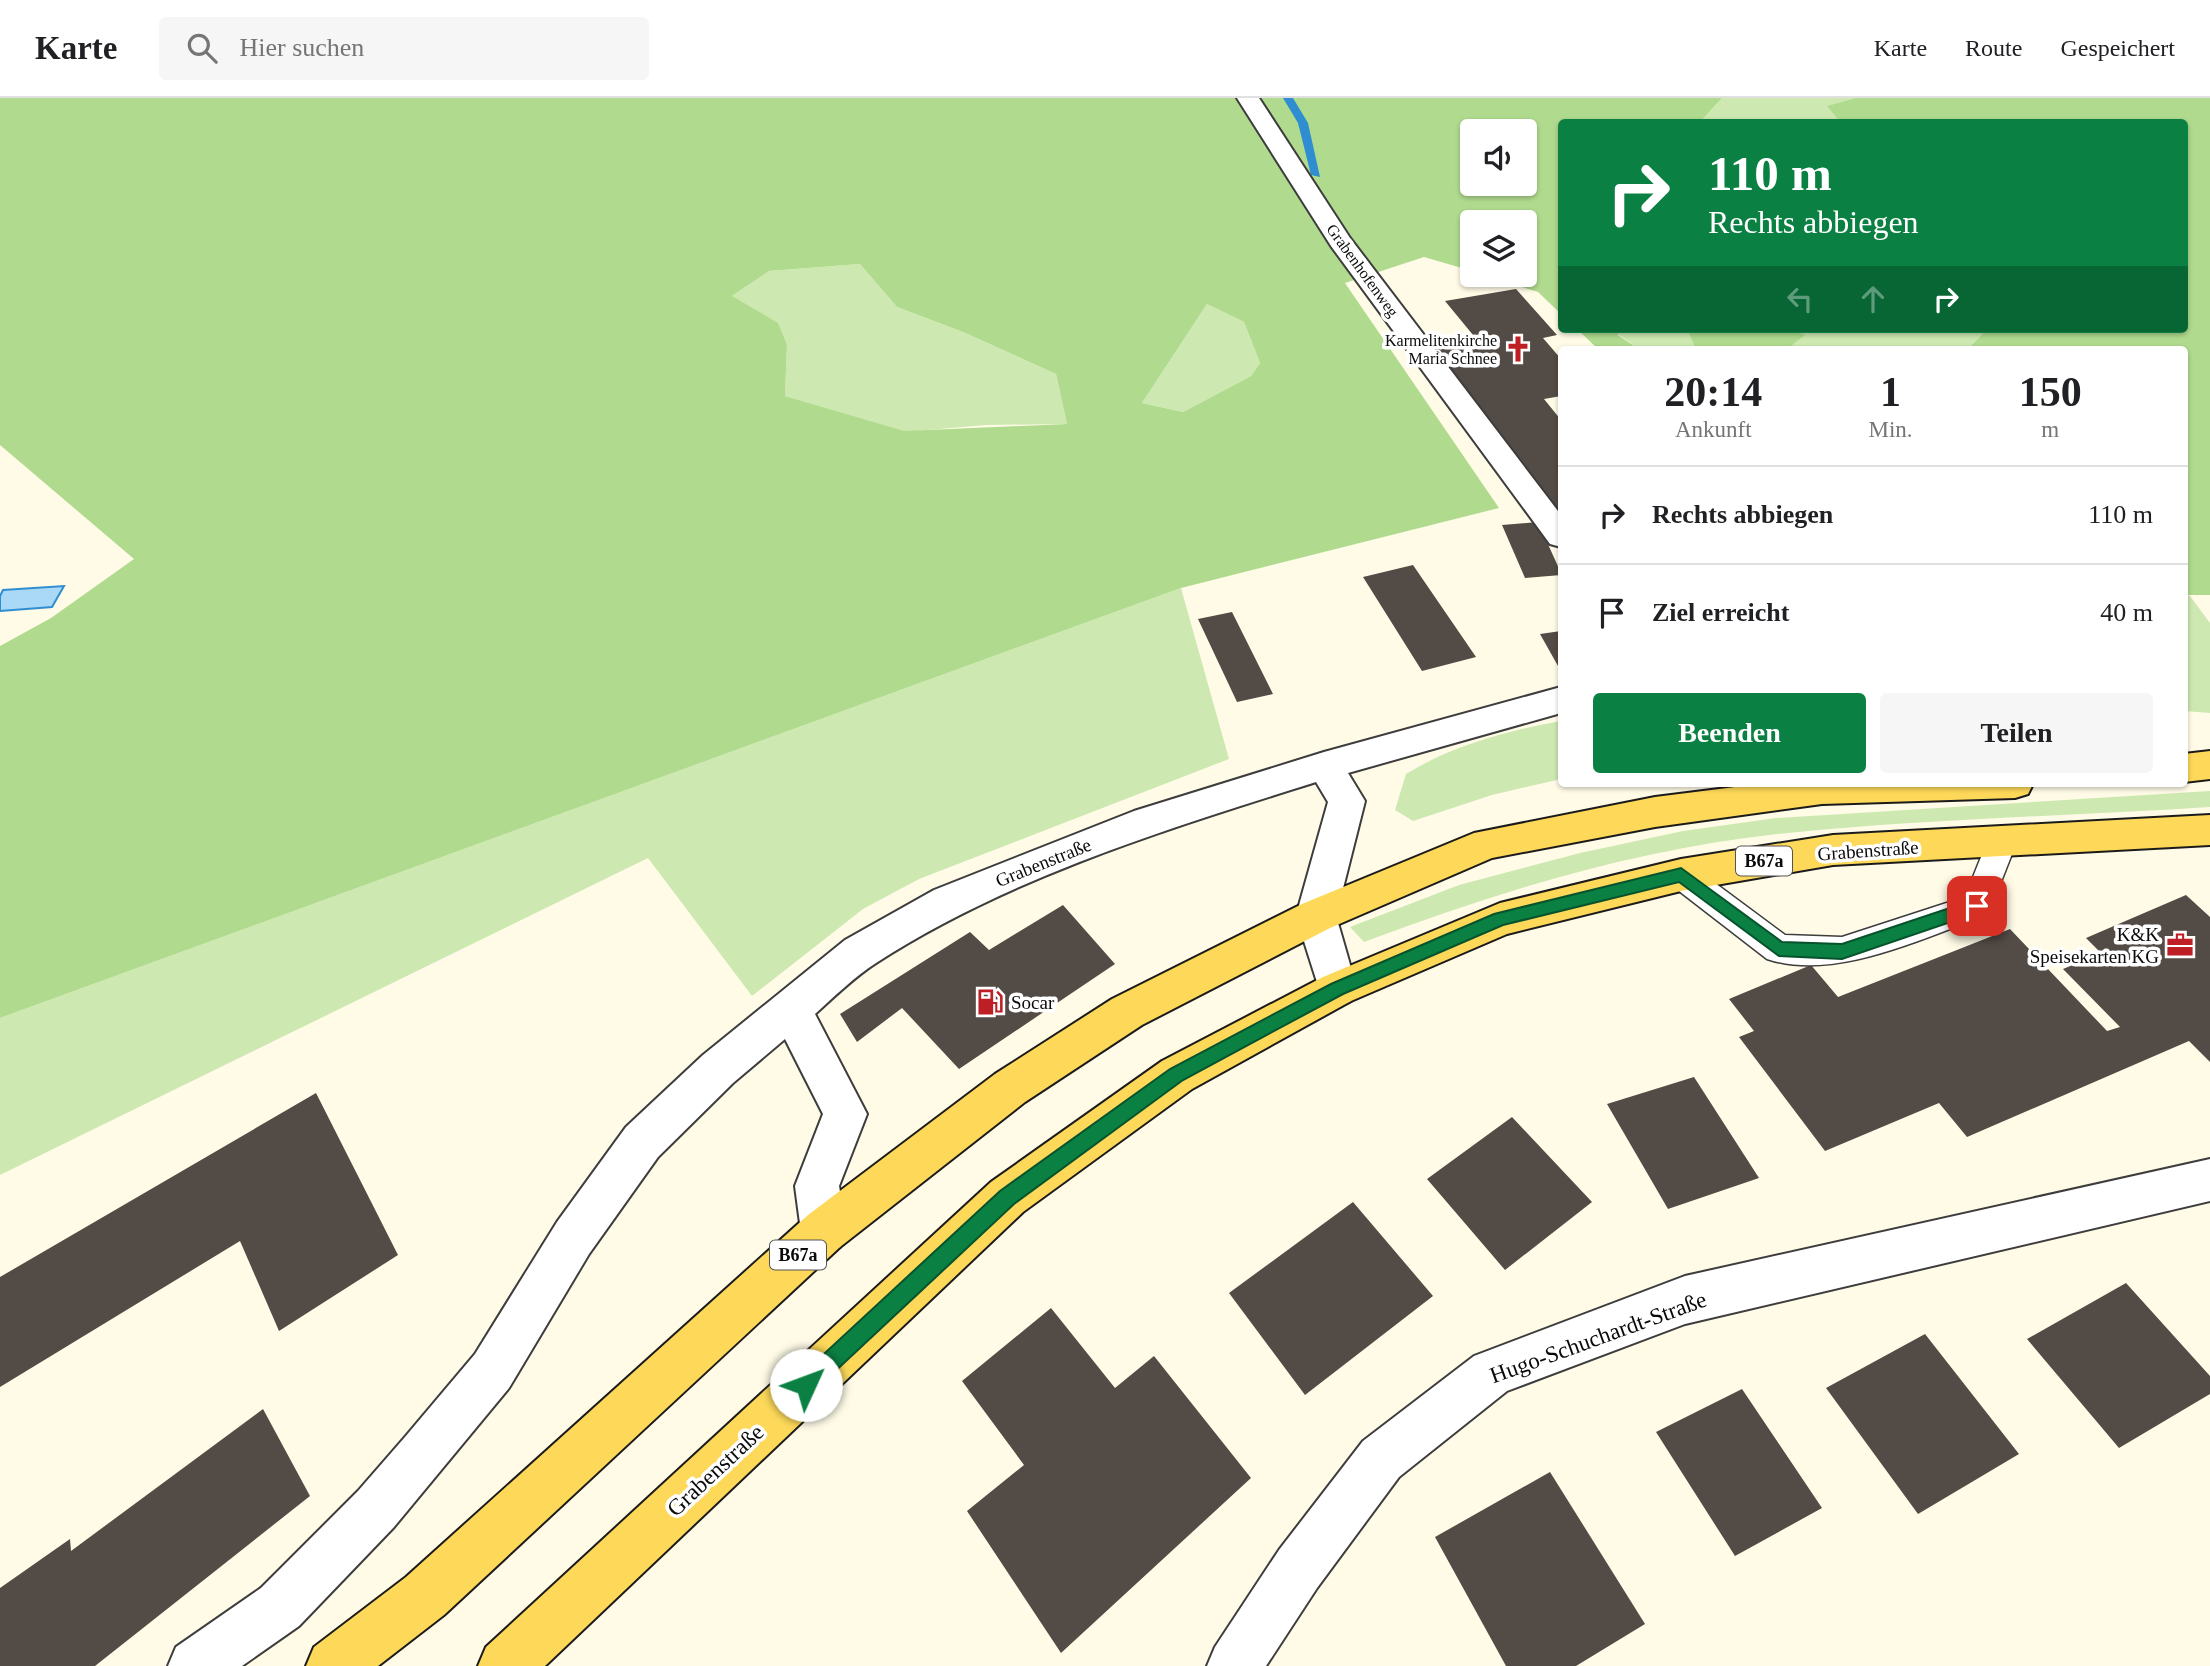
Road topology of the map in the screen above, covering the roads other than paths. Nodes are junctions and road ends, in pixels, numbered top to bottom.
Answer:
1 (1248, 98) edge
2 (1558, 533) edge
3 (1558, 701) edge
4 (2210, 765) edge
5 (1324, 766) junction
6 (2188, 768) edge
7 (1918, 787) edge
8 (2210, 830) edge
9 (2001, 841) junction
10 (1681, 875) junction
11 (1316, 916) junction
12 (1337, 989) junction
13 (787, 1009) junction
14 (2210, 1180) edge
15 (824, 1231) junction
16 (195, 1666) edge
17 (333, 1666) edge
18 (505, 1666) edge
19 (1234, 1666) edge

1 - 2 street, Grabenhofenweg
3 - 5 street, Grabenstraße
4 - 6 main road
5 - 11 street
5 - 13 street, Grabenstraße
7 - 11 main road, B67a
8 - 9 main road, Grabenstraße / B67a
9 - 10 main road, Grabenstraße / B67a
9 - 10 lane
10 - 12 main road, Grabenstraße / B67a
11 - 12 street
11 - 15 main road, B67a
12 - 18 main road, Grabenstraße / B67a
13 - 15 street
13 - 16 street, Grabenstraße
14 - 19 street, Hugo-Schuchardt-Straße
15 - 17 main road, B67a

